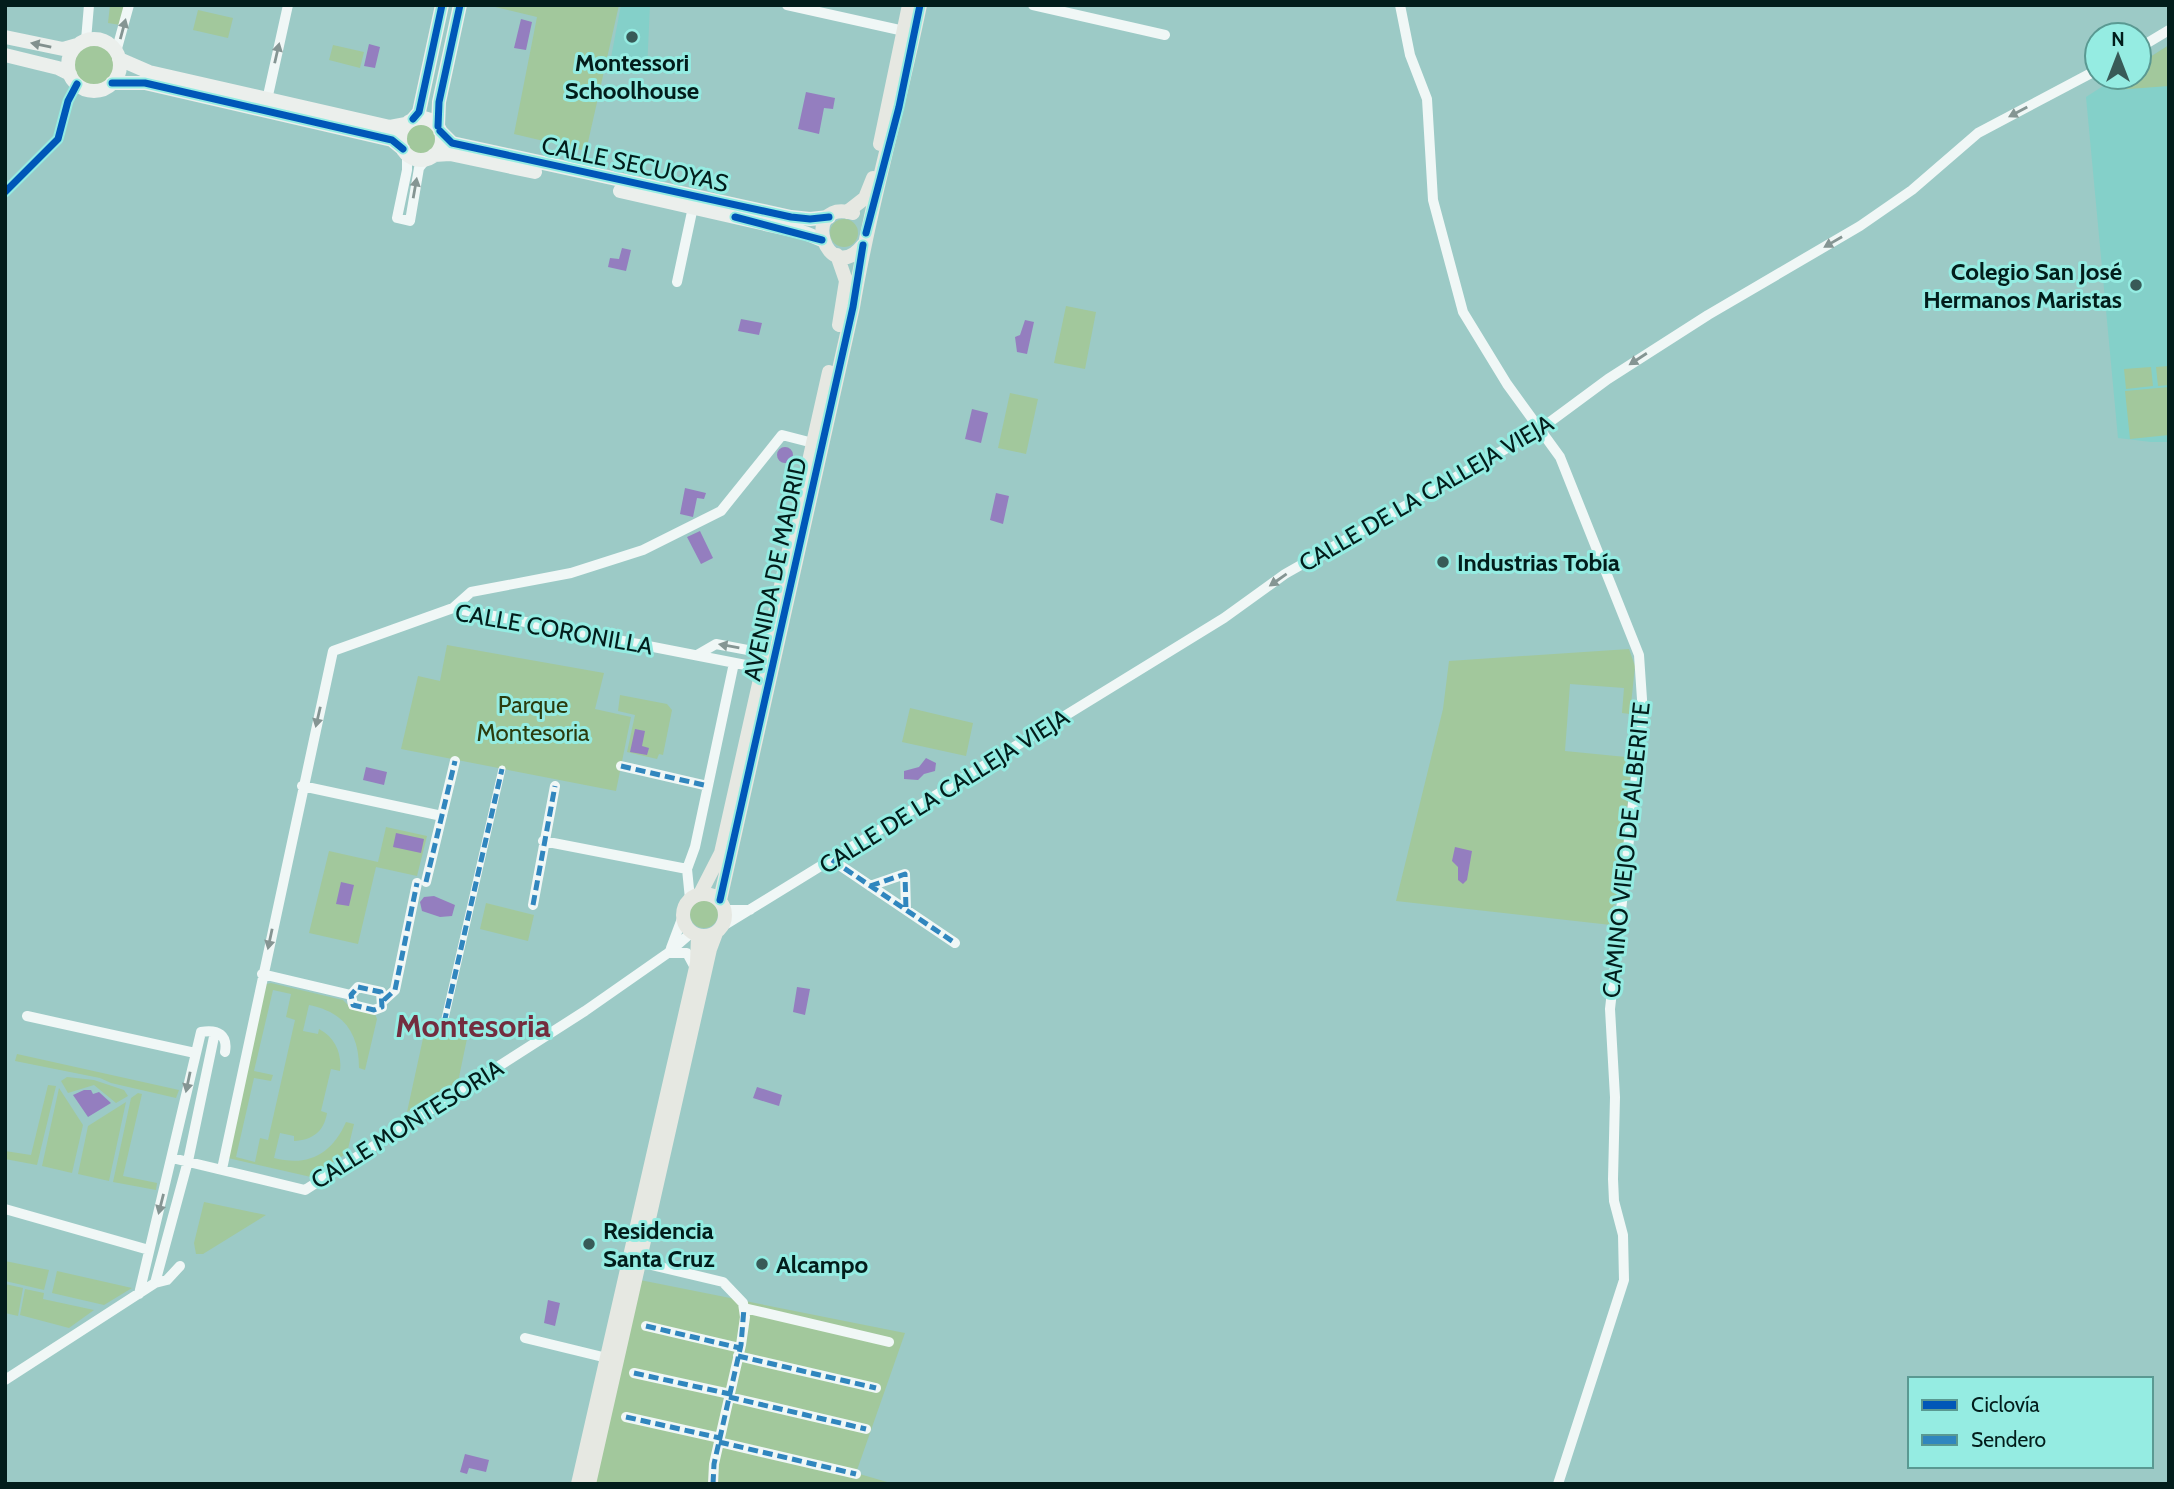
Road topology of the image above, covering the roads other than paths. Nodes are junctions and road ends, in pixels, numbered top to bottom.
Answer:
1 (89, 5) edge
2 (129, 5) edge
3 (288, 5) edge
4 (442, 5) edge
5 (460, 5) edge
6 (787, 5) edge
7 (909, 5) edge
8 (920, 5) edge
9 (1033, 5) edge
10 (1400, 5) edge
11 (2169, 30) edge
12 (904, 31) junction
13 (1165, 35) dead end
14 (5, 37) edge
15 (2153, 40) edge
16 (81, 43) junction
17 (5, 55) edge
18 (117, 56) junction
19 (70, 74) junction
20 (2083, 78) edge
21 (112, 83) junction
22 (267, 100) junction
23 (410, 122) junction
24 (439, 129) junction
25 (405, 152) junction
26 (430, 157) junction
27 (693, 207) junction
28 (847, 212) junction
29 (829, 217) junction
30 (865, 239) junction
31 (822, 240) junction
32 (837, 255) junction
33 (677, 282) dead end
34 (1539, 430) junction
35 (813, 443) junction
36 (453, 608) junction
37 (764, 653) junction
38 (697, 654) junction
39 (734, 663) junction
40 (761, 668) junction
41 (455, 761) dead end
42 (621, 766) dead end
43 (502, 769) dead end
44 (302, 786) junction
45 (555, 786) dead end
46 (708, 786) junction
47 (442, 816) junction
48 (543, 841) junction
49 (832, 860) junction
50 (687, 869) junction
51 (870, 886) junction
52 (695, 897) junction
53 (533, 905) dead end
54 (723, 905) junction
55 (750, 910) junction
56 (906, 910) junction
57 (683, 916) junction
58 (720, 930) junction
59 (695, 934) junction
60 (955, 943) dead end
61 (668, 953) junction
62 (695, 971) junction
63 (262, 974) junction
64 (351, 995) junction
65 (384, 1000) junction
66 (27, 1016) dead end
67 (444, 1023) dead end
68 (215, 1032) junction
69 (225, 1052) dead end
70 (195, 1053) junction
71 (172, 1158) junction
72 (188, 1161) junction
73 (222, 1169) junction
74 (5, 1209) edge
75 (149, 1250) junction
76 (639, 1262) junction
77 (180, 1266) dead end
78 (155, 1283) junction
79 (139, 1294) junction
80 (744, 1308) junction
81 (646, 1326) dead end
82 (525, 1338) dead end
83 (889, 1342) dead end
84 (739, 1352) junction
85 (607, 1359) junction
86 (634, 1373) dead end
87 (5, 1380) edge
88 (876, 1388) dead end
89 (729, 1395) junction
90 (626, 1417) dead end
91 (866, 1429) dead end
92 (720, 1440) junction
93 (856, 1474) dead end
94 (578, 1484) edge
95 (589, 1484) edge
96 (713, 1484) edge
97 (1558, 1484) edge

1 - 16 street
18 -> 2 street
22 -> 3 street
4 - 23 main road
5 - 24 main road
6 - 12 street
7 - 12 main road
8 - 30 main road, AVENIDA DE MADRID
9 - 13 street
10 - 34 street, CAMINO VIEJO DE ALBERITE
11 - 15 street
12 - 28 main road
16 -> 14 main road
16 - 18 main road
16 - 19 main road
17 - 19 main road
18 - 21 main road
18 - 22 main road
19 - 21 main road
20 -> 34 street, CALLE DE LA CALLEJA VIEJA
21 - 25 main road
22 - 23 main road
23 - 24 main road
23 - 25 main road
24 - 26 main road
24 - 29 main road, CALLE SECUOYAS
25 - 26 main road
25 -> 26 street
26 - 27 main road, CALLE SECUOYAS
27 - 31 main road, CALLE SECUOYAS
27 - 33 street
28 - 29 main road
28 - 30 main road
29 - 31 main road
30 - 32 main road
30 - 54 main road, AVENIDA DE MADRID
31 - 32 main road
32 - 35 main road, AVENIDA DE MADRID
34 -> 49 street, CALLE DE LA CALLEJA VIEJA
34 - 97 street, CAMINO VIEJO DE ALBERITE
35 - 36 street
35 - 37 main road, AVENIDA DE MADRID
36 - 38 street, CALLE CORONILLA
36 -> 44 street, CALLE CORONILLA
37 -> 38 street, CALLE CORONILLA
37 - 40 main road, AVENIDA DE MADRID
38 - 39 street, CALLE CORONILLA
39 - 40 street, CALLE CORONILLA
39 - 46 street
40 - 52 main road, AVENIDA DE MADRID
41 - 47 street
42 - 46 street
43 - 67 street
44 - 47 street
44 -> 63 street
45 - 48 street
46 - 50 street
47 - 65 street
48 - 50 street
48 - 53 street
49 - 51 street
49 - 55 street, CALLE DE LA CALLEJA VIEJA
50 - 52 street
51 - 56 street
51 - 56 street
52 - 54 main road
52 - 57 main road, AVENIDA DE MADRID
54 - 55 street
54 - 58 main road, AVENIDA DE MADRID
55 - 58 street
56 - 60 street
57 - 59 main road
57 - 61 street
58 - 59 main road
58 - 76 main road
59 - 61 street, CALLE MONTESORIA
59 - 62 main road
61 - 62 street
61 - 73 street, CALLE MONTESORIA
62 - 85 main road
63 - 64 street
63 - 73 street
64 - 65 street
64 - 65 street
66 - 70 street
68 - 69 street
68 - 70 street
68 - 72 street
70 -> 71 street
71 - 72 street, CALLE MONTESORIA
71 -> 75 street
72 - 73 street, CALLE MONTESORIA
72 - 78 street
74 - 75 street
75 - 79 street
76 - 80 street
76 - 95 main road
77 - 78 street
78 - 79 street
79 - 87 street
80 - 83 street
80 - 84 street
81 - 84 street
82 - 85 street
84 - 88 street
84 - 89 street
85 - 94 main road
86 - 89 street
89 - 91 street
89 - 92 street
90 - 92 street
92 - 93 street
92 - 96 street

